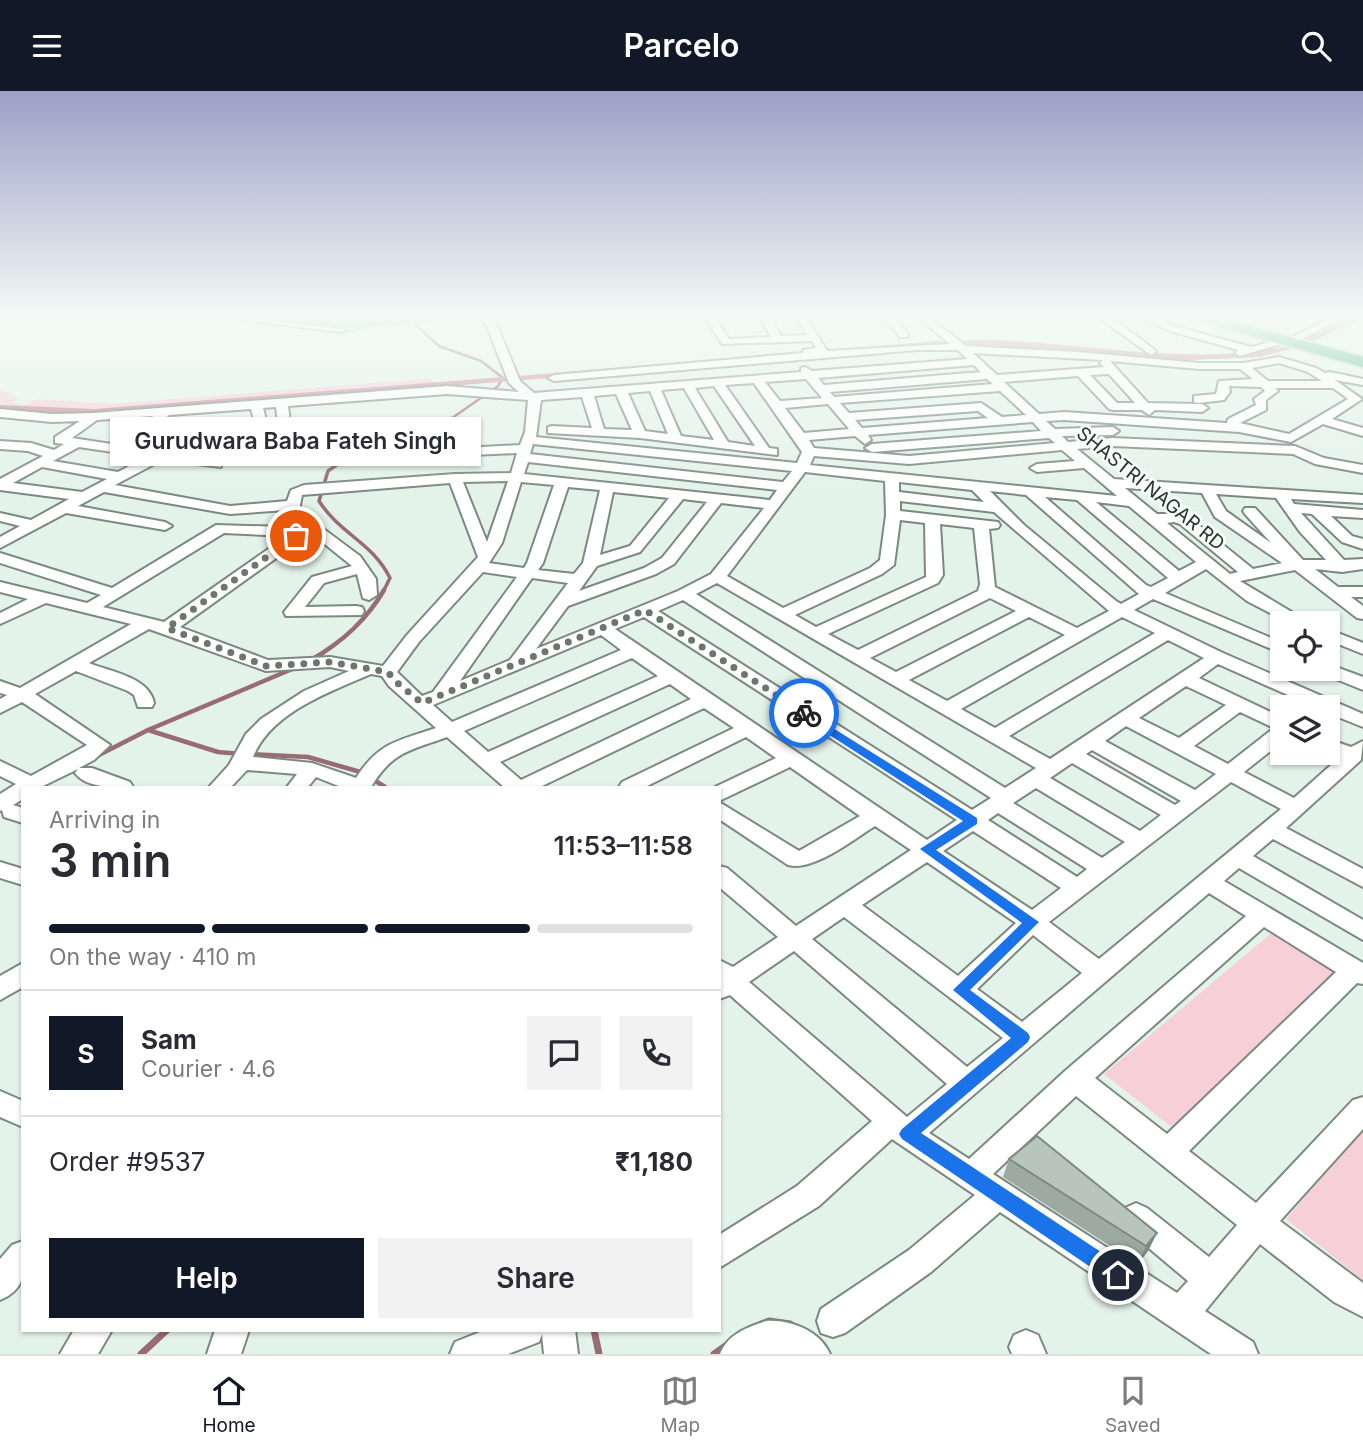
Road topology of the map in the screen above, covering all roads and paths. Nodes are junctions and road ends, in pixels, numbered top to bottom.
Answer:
1 (516, 375) edge
2 (565, 375) edge
3 (811, 375) joint
4 (989, 375) edge
5 (1049, 375) edge
6 (1084, 375) edge
7 (1117, 375) edge
8 (1253, 375) edge
9 (1320, 375) edge
10 (1333, 375) edge
11 (551, 376) dead end
12 (757, 379) junction
13 (994, 380) junction
14 (718, 382) junction
15 (1363, 382) edge
16 (520, 383) junction
17 (688, 384) junction
18 (1264, 384) junction
19 (1336, 385) junction
20 (654, 387) junction
21 (620, 389) junction
22 (823, 389) junction
23 (587, 392) junction
24 (1134, 394) junction
25 (282, 403) junction
26 (834, 403) junction
27 (1200, 403) junction
28 (256, 405) junction
29 (776, 405) junction
30 (1023, 406) junction
31 (1113, 406) junction
32 (1146, 407) junction
33 (166, 411) junction
34 (0, 413) edge
35 (24, 416) junction
36 (94, 417) junction
37 (847, 417) junction
38 (1036, 417) junction
39 (998, 420) junction
40 (1323, 420) junction
41 (1158, 421) junction
42 (8, 426) dead end
43 (1205, 427) junction
44 (1239, 428) junction
45 (242, 431) dead end
46 (599, 432) junction
47 (858, 432) junction
48 (1363, 432) edge
49 (1051, 433) junction
50 (640, 434) junction
51 (801, 437) junction
52 (676, 438) junction
53 (1279, 438) junction
54 (265, 439) dead end
55 (286, 440) dead end
56 (184, 442) dead end
57 (74, 444) junction
58 (527, 444) junction
59 (723, 444) junction
60 (0, 445) edge
61 (1210, 446) junction
62 (1066, 447) junction
63 (764, 450) junction
64 (876, 453) junction
65 (56, 454) junction
66 (161, 456) junction
67 (387, 456) dead end
68 (807, 459) junction
69 (40, 463) junction
70 (216, 464) dead end
71 (1088, 464) junction
72 (1037, 468) dead end
73 (0, 469) edge
74 (1363, 469) edge
75 (25, 471) junction
76 (121, 477) junction
77 (515, 477) junction
78 (455, 478) junction
79 (892, 478) junction
80 (562, 483) junction
81 (0, 486) edge
82 (976, 486) junction
83 (101, 487) junction
84 (787, 487) junction
85 (607, 488) junction
86 (1119, 490) junction
87 (1031, 492) junction
88 (1208, 493) junction
89 (678, 496) junction
90 (892, 496) junction
91 (1080, 496) junction
92 (85, 497) junction
93 (1363, 499) edge
94 (716, 500) junction
95 (1285, 502) junction
96 (775, 505) junction
97 (293, 506) junction
98 (65, 508) junction
99 (999, 508) junction
100 (220, 509) junction
101 (1316, 510) junction
102 (1250, 511) dead end
103 (1363, 514) edge
104 (893, 515) junction
105 (0, 517) edge
106 (932, 519) junction
107 (1154, 519) junction
108 (981, 524) junction
109 (34, 525) junction
110 (165, 526) dead end
111 (221, 528) junction
112 (1018, 528) junction
113 (296, 533) junction
114 (1342, 534) junction
115 (1363, 535) edge
116 (1206, 538) junction
117 (1181, 540) junction
118 (0, 543) edge
119 (1363, 544) edge
120 (0, 558) edge
121 (1208, 562) junction
122 (483, 563) junction
123 (591, 563) junction
124 (1363, 564) edge
125 (363, 568) junction
126 (1300, 568) junction
127 (1350, 571) edge
128 (529, 573) junction
129 (1250, 574) junction
130 (717, 577) junction
131 (1179, 579) junction
132 (1227, 579) junction
133 (580, 580) junction
134 (80, 583) junction
135 (0, 587) edge
136 (988, 590) junction
137 (1334, 592) junction
138 (1363, 592) edge
139 (113, 593) junction
140 (684, 594) junction
141 (1153, 594) junction
142 (369, 595) dead end
143 (45, 600) junction
144 (562, 602) junction
145 (89, 609) junction
146 (645, 610) junction
147 (356, 611) dead end
148 (1029, 611) junction
149 (1120, 611) junction
150 (1278, 611) edge
151 (783, 614) junction
152 (1363, 614) edge
153 (0, 619) edge
154 (146, 623) junction
155 (601, 627) junction
156 (167, 628) junction
157 (816, 633) junction
158 (1168, 633) junction
159 (1077, 635) junction
160 (1340, 637) edge
161 (1340, 639) edge
162 (1363, 642) edge
163 (1270, 644) edge
164 (1363, 649) edge
165 (633, 651) junction
166 (858, 657) junction
167 (1217, 657) junction
168 (518, 661) junction
169 (77, 665) junction
170 (379, 670) junction
171 (1340, 674) edge
172 (671, 677) junction
173 (1185, 678) junction
174 (897, 680) junction
175 (1363, 684) edge
176 (0, 687) edge
177 (22, 694) junction
178 (431, 699) junction
179 (705, 700) junction
180 (145, 703) dead end
181 (1239, 705) junction
182 (0, 707) edge
183 (947, 709) junction
184 (1125, 717) junction
185 (1270, 719) edge
186 (1363, 721) edge
187 (452, 729) junction
188 (748, 729) junction
189 (994, 737) junction
190 (1270, 741) edge
191 (1092, 742) junction
192 (1180, 747) junction
193 (1340, 747) edge
194 (1358, 751) edge
195 (1072, 754) junction
196 (242, 757) junction
197 (792, 758) junction
198 (487, 760) junction
199 (0, 767) edge
200 (312, 769) junction
201 (85, 773) dead end
202 (1044, 774) junction
203 (1231, 774) junction
204 (363, 782) edge
205 (25, 786) edge
206 (28, 786) edge
207 (120, 786) edge
208 (220, 786) edge
209 (298, 786) edge
210 (515, 786) edge
211 (526, 786) edge
212 (631, 786) edge
213 (721, 793) edge
214 (21, 795) edge
215 (1196, 800) junction
216 (1002, 801) junction
217 (1296, 808) junction
218 (721, 810) edge
219 (11, 811) edge
220 (1175, 815) junction
221 (876, 816) junction
222 (972, 821) junction
223 (1271, 829) junction
224 (1140, 841) junction
225 (926, 849) junction
226 (1237, 857) junction
227 (1103, 869) junction
228 (0, 870) edge
229 (1359, 871) edge
230 (21, 876) edge
231 (721, 876) edge
232 (1208, 882) junction
233 (1078, 888) junction
234 (846, 906) junction
235 (1263, 915) junction
236 (1032, 922) junction
237 (1363, 931) edge
238 (796, 937) junction
239 (1099, 972) junction
240 (1359, 973) edge
241 (21, 974) edge
242 (723, 980) edge
243 (0, 989) edge
244 (960, 990) junction
245 (1022, 1037) junction
246 (1075, 1079) junction
247 (967, 1084) junction
248 (0, 1103) edge
249 (1363, 1109) edge
250 (21, 1114) edge
251 (899, 1128) junction
252 (1168, 1153) junction
253 (970, 1177) junction
254 (998, 1195) junction
255 (1118, 1203) edge
256 (1258, 1223) junction
257 (721, 1252) edge
258 (21, 1258) edge
259 (1211, 1279) junction
260 (0, 1284) edge
261 (1363, 1301) edge
262 (1180, 1315) junction
263 (833, 1321) dead end
264 (94, 1332) edge
265 (231, 1332) edge
266 (520, 1332) edge
267 (558, 1332) edge
268 (484, 1342) edge
269 (77, 1354) edge
270 (224, 1354) edge
271 (561, 1354) edge
272 (737, 1354) edge
273 (813, 1354) edge
274 (1241, 1354) edge

1 - 16 street
2 - 11 street
3 - 12 street
3 - 22 street
4 - 13 street, SHASTRI NAGAR RD
5 - 13 street
6 - 31 street
7 - 24 street
8 - 18 street
9 - 19 street
10 - 15 street
12 - 14 street
12 - 29 street
13 - 22 street
13 - 26 street
13 - 30 street, SHASTRI NAGAR RD
14 - 17 street
14 - 63 street
16 - 23 street
16 - 25 street
16 - 58 street
17 - 20 street
17 - 59 street
18 - 19 street
18 - 27 street
18 - 44 street
19 - 40 street
20 - 21 street
20 - 52 street
21 - 23 street
21 - 50 street
22 - 26 street
23 - 46 street
24 - 27 street
24 - 32 street
25 - 28 street
25 - 55 street
26 - 29 street
26 - 37 street
27 - 32 street
27 - 43 street
28 - 33 street
28 - 54 street
29 - 51 street
30 - 31 street
30 - 38 street, SHASTRI NAGAR RD
31 - 32 street
32 - 41 street
33 - 36 street
33 - 45 street
34 - 35 street
35 - 36 street
35 - 42 street
36 - 57 street
37 - 39 street
37 - 47 street
38 - 39 street
38 - 41 street
38 - 49 street, SHASTRI NAGAR RD
39 - 47 street
40 - 48 street
40 - 53 street
41 - 43 street
43 - 44 street
43 - 49 street
43 - 53 street
43 - 61 street
44 - 53 street
46 - 50 street
46 - 58 street
47 - 51 street
47 - 64 street
49 - 62 street, SHASTRI NAGAR RD
49 - 64 street
50 - 52 street
51 - 68 street
52 - 59 street
56 - 66 street
57 - 65 street
57 - 66 street
58 - 67 street
58 - 68 street
58 - 77 street
58 - 84 street
59 - 63 street
60 - 65 street
61 - 62 street
61 - 74 street
62 - 64 street
62 - 71 street, SHASTRI NAGAR RD
63 - 68 street
64 - 68 street
65 - 69 street
66 - 70 street
66 - 76 street
68 - 79 street
68 - 84 street
69 - 75 street
69 - 76 street
71 - 72 street
71 - 86 street, SHASTRI NAGAR RD
73 - 75 street
75 - 81 street
76 - 83 street
77 - 78 street
77 - 80 street
77 - 122 street
78 - 97 street
78 - 122 street
79 - 82 street
79 - 90 street
80 - 85 street
80 - 128 street
81 - 92 street
82 - 87 street
82 - 99 street
83 - 92 street
83 - 100 street
84 - 96 street
85 - 89 street
85 - 123 street
86 - 88 street
86 - 91 street
86 - 107 street, SHASTRI NAGAR RD
87 - 91 street
87 - 141 street
88 - 95 street
88 - 126 street
89 - 94 street
89 - 123 street
90 - 99 street
90 - 104 street
91 - 131 street
92 - 98 street
93 - 95 street
94 - 96 street
94 - 144 street
95 - 101 street
95 - 127 street
96 - 130 street
97 - 100 street
97 - 113 street
98 - 109 street
98 - 110 street
99 - 112 street
100 - 111 street
101 - 103 street
101 - 114 street
102 - 126 street
104 - 106 street
104 - 151 street
105 - 109 street
106 - 108 street
106 - 157 street
107 - 116 street
107 - 117 street, SHASTRI NAGAR RD
108 - 112 street
108 - 136 street
109 - 118 street
111 - 113 street
111 - 139 street
112 - 149 street
113 - 125 street
113 - 156 street
114 - 115 street
114 - 119 street
116 - 117 street
116 - 129 street
117 - 121 street, SHASTRI NAGAR RD
120 - 134 street
121 - 131 street
121 - 132 street, SHASTRI NAGAR RD
122 - 128 street
122 - 170 street
123 - 133 street
124 - 127 street
125 - 142 street
125 - 147 street
126 - 127 street
126 - 129 street
126 - 137 street
128 - 133 street
128 - 178 street
129 - 132 street
130 - 140 street
130 - 151 street
131 - 141 street
132 - 150 street, SHASTRI NAGAR RD
133 - 144 street
134 - 139 street
134 - 143 street
135 - 143 street
136 - 148 street
136 - 166 street
137 - 138 street
137 - 152 street
139 - 145 street
140 - 146 street
140 - 216 street
141 - 149 street
141 - 163 street
143 - 145 street
143 - 153 street
144 - 168 street
145 - 154 street
146 - 155 street
146 - 222 street
148 - 159 street
148 - 174 street
149 - 158 street
149 - 159 street
151 - 157 street
154 - 156 street
154 - 169 street
155 - 165 street
155 - 168 street
156 - 170 street
157 - 166 street
158 - 167 street
158 - 189 street
159 - 183 street
160 - 162 street
161 - 164 street
165 - 172 street
165 - 187 street
166 - 174 street
167 - 173 street
167 - 186 street
168 - 178 street
169 - 177 street
169 - 180 street
170 - 178 street
170 - 196 street
171 - 175 street
172 - 179 street
172 - 198 street
173 - 181 street
173 - 184 street
174 - 183 street
176 - 177 street
177 - 182 street
177 - 206 street
178 - 187 street
179 - 188 street
179 - 211 street
181 - 185 street
181 - 192 street
183 - 189 street
184 - 191 street
184 - 192 street
187 - 198 street
187 - 204 street
188 - 197 street
188 - 212 street
189 - 202 street
190 - 203 street
191 - 195 street
191 - 215 street
192 - 203 street
193 - 194 street
194 - 217 street
195 - 202 street
195 - 220 street
196 - 200 street
196 - 208 street
197 - 213 street
197 - 221 street
198 - 210 street
199 - 205 street
200 - 204 street
200 - 209 street
201 - 207 street
202 - 216 street
202 - 224 street
203 - 215 street
203 - 217 street
214 - 219 street
215 - 220 street
216 - 222 street
216 - 227 street
217 - 223 street
218 - 221 street
220 - 224 street
221 - 225 street
222 - 225 street
222 - 233 street
223 - 226 street
223 - 229 street
224 - 227 street
225 - 234 street
225 - 236 street
226 - 232 street
226 - 237 street
227 - 233 street
228 - 230 street
231 - 238 street
232 - 235 street
232 - 239 street
233 - 236 street
234 - 238 street
234 - 244 street
235 - 240 street
235 - 246 street
236 - 239 street
236 - 244 street
238 - 242 street
238 - 247 street
239 - 245 street
240 - 252 street
241 - 243 street
242 - 251 street
244 - 245 street
245 - 247 street
246 - 252 street
246 - 253 street
247 - 251 street
248 - 250 street
249 - 256 street
251 - 253 street
251 - 257 street
252 - 256 street
253 - 254 street
254 - 262 street
254 - 263 street
255 - 259 street
256 - 259 street
256 - 261 street
258 - 260 street
259 - 262 street
262 - 274 street
264 - 269 street
265 - 270 street
266 - 268 street
267 - 271 street
272 - 273 street

